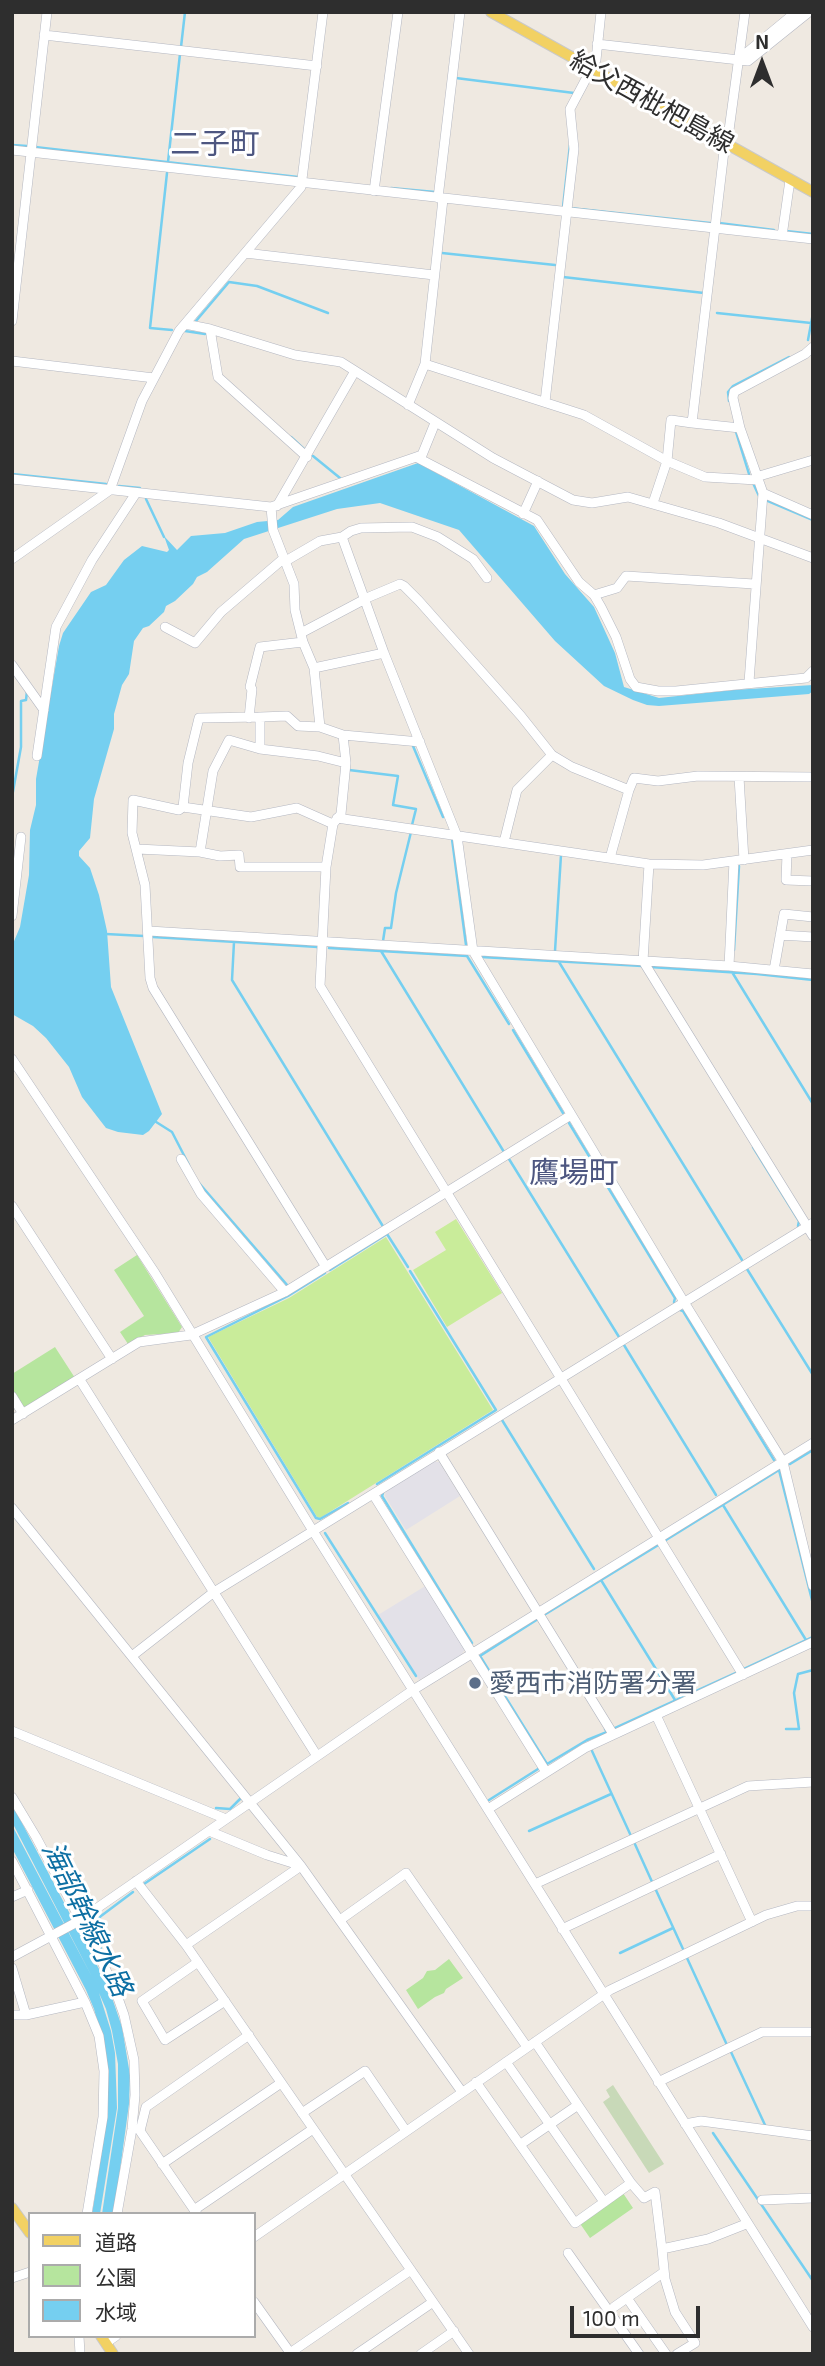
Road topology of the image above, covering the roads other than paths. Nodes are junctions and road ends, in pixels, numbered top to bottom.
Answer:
1 (47, 12) edge
2 (323, 12) edge
3 (398, 12) edge
4 (460, 12) edge
5 (491, 12) edge
6 (601, 12) edge
7 (745, 12) edge
8 (796, 12) edge
9 (809, 12) edge
10 (44, 36) junction
11 (597, 44) junction
12 (739, 60) junction
13 (317, 66) junction
14 (592, 69) junction
15 (727, 145) junction
16 (12, 150) edge
17 (31, 152) junction
18 (790, 180) junction
19 (303, 183) junction
20 (374, 191) junction
21 (813, 192) edge
22 (441, 198) junction
23 (566, 212) junction
24 (715, 228) junction
25 (782, 236) junction
26 (813, 239) edge
27 (245, 253) junction
28 (434, 275) junction
29 (12, 321) edge
30 (185, 324) junction
31 (210, 329) junction
32 (813, 347) edge
33 (12, 361) edge
34 (425, 363) junction
35 (355, 371) junction
36 (154, 377) junction
37 (545, 402) junction
38 (408, 405) junction
39 (435, 423) junction
40 (692, 423) junction
41 (740, 428) junction
42 (307, 457) junction
43 (416, 457) junction
44 (813, 460) edge
45 (667, 461) junction
46 (756, 478) junction
47 (12, 479) edge
48 (538, 481) junction
49 (110, 490) junction
50 (136, 493) junction
51 (763, 493) junction
52 (653, 503) junction
53 (273, 510) junction
54 (523, 514) junction
55 (813, 516) edge
56 (342, 537) junction
57 (758, 537) junction
58 (813, 558) edge
59 (12, 559) edge
60 (284, 561) junction
61 (487, 578) dead end
62 (754, 584) junction
63 (594, 596) junction
64 (364, 601) junction
65 (165, 627) dead end
66 (302, 637) junction
67 (384, 653) junction
68 (12, 665) edge
69 (314, 668) junction
70 (813, 671) edge
71 (749, 682) junction
72 (44, 710) junction
73 (249, 718) junction
74 (260, 718) junction
75 (320, 727) junction
76 (344, 735) junction
77 (420, 742) junction
78 (260, 749) junction
79 (552, 755) junction
80 (37, 756) dead end
81 (346, 763) junction
82 (739, 777) junction
83 (813, 777) edge
84 (629, 790) junction
85 (183, 807) junction
86 (205, 810) junction
87 (335, 821) junction
88 (457, 835) junction
89 (21, 837) dead end
90 (504, 842) junction
91 (137, 849) junction
92 (813, 850) edge
93 (200, 852) junction
94 (787, 854) junction
95 (610, 858) junction
96 (739, 861) junction
97 (649, 864) junction
98 (326, 867) junction
99 (813, 881) edge
100 (15, 883) edge
101 (12, 916) edge
102 (813, 917) edge
103 (149, 931) junction
104 (780, 935) junction
105 (813, 937) edge
106 (323, 942) junction
107 (472, 951) junction
108 (643, 961) junction
109 (729, 966) junction
110 (774, 970) junction
111 (813, 974) edge
112 (12, 1059) edge
113 (571, 1115) junction
114 (181, 1159) dead end
115 (447, 1193) junction
116 (12, 1206) edge
117 (810, 1225) edge
118 (813, 1236) edge
119 (326, 1268) junction
120 (285, 1292) junction
121 (684, 1302) junction
122 (191, 1335) junction
123 (112, 1359) junction
124 (561, 1378) junction
125 (80, 1380) junction
126 (12, 1396) edge
127 (23, 1414) junction
128 (12, 1420) edge
129 (813, 1443) edge
130 (439, 1452) junction
131 (783, 1462) junction
132 (373, 1494) junction
133 (12, 1508) edge
134 (313, 1531) junction
135 (660, 1538) junction
136 (813, 1586) edge
137 (214, 1592) junction
138 (538, 1612) junction
139 (813, 1642) edge
140 (472, 1653) junction
141 (132, 1656) junction
142 (743, 1675) junction
143 (413, 1690) junction
144 (656, 1715) junction
145 (12, 1731) edge
146 (613, 1734) junction
147 (317, 1756) junction
148 (546, 1772) junction
149 (813, 1782) edge
150 (12, 1797) edge
151 (250, 1802) junction
152 (700, 1808) junction
153 (488, 1809) junction
154 (226, 1819) junction
155 (209, 1831) junction
156 (721, 1854) junction
157 (12, 1861) edge
158 (301, 1866) junction
159 (136, 1881) junction
160 (535, 1884) junction
161 (28, 1890) junction
162 (12, 1896) edge
163 (813, 1906) edge
164 (78, 1920) junction
165 (340, 1920) junction
166 (752, 1922) junction
167 (562, 1929) junction
168 (54, 1934) junction
169 (186, 1945) junction
170 (12, 1957) edge
171 (198, 1962) junction
172 (12, 1968) edge
173 (604, 1995) junction
174 (225, 2001) junction
175 (85, 2002) junction
176 (12, 2015) edge
177 (26, 2015) junction
178 (813, 2032) edge
179 (248, 2035) junction
180 (531, 2044) junction
181 (506, 2062) junction
182 (476, 2082) junction
183 (658, 2082) junction
184 (282, 2083) junction
185 (462, 2092) junction
186 (578, 2105) junction
187 (302, 2113) junction
188 (685, 2124) junction
189 (550, 2125) junction
190 (313, 2129) junction
191 (136, 2130) junction
192 (406, 2131) junction
193 (813, 2136) edge
194 (521, 2144) junction
195 (162, 2164) junction
196 (344, 2174) junction
197 (632, 2183) junction
198 (813, 2199) edge
199 (761, 2200) dead end
200 (604, 2202) junction
201 (12, 2208) edge
202 (87, 2212) edge
203 (117, 2212) edge
204 (196, 2212) edge
205 (746, 2224) junction
206 (28, 2230) edge
207 (256, 2236) edge
208 (662, 2249) junction
209 (568, 2253) dead end
210 (411, 2270) junction
211 (664, 2272) junction
212 (627, 2298) junction
213 (433, 2302) junction
214 (256, 2305) edge
215 (614, 2307) dead end
216 (813, 2327) edge
217 (454, 2331) junction
218 (290, 2353) edge
219 (357, 2354) edge
220 (421, 2354) edge
221 (469, 2354) edge
222 (639, 2354) edge
223 (666, 2354) edge
224 (677, 2354) edge

1 - 10 street
2 - 13 street
3 - 20 street
4 - 22 street
5 - 14 main road, 給父西枇杷島線
6 - 11 street
7 - 12 street
8 - 12 street
9 - 12 street
10 - 13 street
10 - 17 street
11 - 12 street
11 - 14 street
12 - 15 street
13 - 19 street
14 - 15 main road, 給父西枇杷島線
14 - 23 street
15 - 18 main road, 給父西枇杷島線
15 - 24 street
16 - 17 street
17 - 19 street
17 - 29 street
18 - 21 main road, 給父西枇杷島線
18 - 25 street
19 - 20 street
19 - 27 street
20 - 22 street
22 - 23 street
22 - 28 street
23 - 24 street
23 - 37 street
24 - 25 street
24 - 40 street
25 - 26 street
27 - 28 street
27 - 30 street
28 - 34 street
30 - 31 street
30 - 36 street
31 - 35 street
31 - 42 street
32 - 41 street
33 - 36 street
34 - 37 street
34 - 38 street
35 - 38 street
35 - 42 street
36 - 49 street
37 - 45 street
38 - 39 street
39 - 43 street
39 - 48 street
40 - 41 street
40 - 45 street
41 - 46 street
42 - 53 street
43 - 53 street
43 - 54 street
44 - 46 street
45 - 46 street
45 - 52 street
46 - 51 street
47 - 49 street
48 - 52 street
48 - 54 street
49 - 50 street
49 - 59 street
50 - 53 street
50 - 72 street
51 - 55 street
51 - 57 street
52 - 57 street
53 - 60 street
54 - 63 street
56 - 60 street
56 - 61 street
56 - 64 street
57 - 58 street
57 - 62 street
60 - 65 street
60 - 66 street
62 - 63 street
62 - 71 street
63 - 71 street
64 - 66 street
64 - 67 street
64 - 79 street
66 - 69 street
66 - 73 street
67 - 69 street
67 - 77 street
68 - 72 street
69 - 75 street
70 - 71 street
72 - 80 street
73 - 74 street
73 - 85 street
74 - 75 street
74 - 78 street
75 - 76 street
76 - 77 street
76 - 81 street
77 - 88 street
78 - 81 street
78 - 86 street
79 - 84 street
79 - 90 street
81 - 87 street
82 - 83 street
82 - 84 street
82 - 96 street
84 - 95 street
85 - 86 street
85 - 91 street
86 - 87 street
86 - 93 street
87 - 88 street
87 - 98 street
88 - 90 street
88 - 107 street
89 - 100 street
90 - 95 street
91 - 93 street
91 - 103 street
92 - 94 street
93 - 98 street
94 - 96 street
94 - 99 street
95 - 97 street
96 - 97 street
96 - 109 street
97 - 108 street
98 - 106 street
100 - 101 street
102 - 104 street
103 - 106 street
103 - 119 street
104 - 105 street
104 - 110 street
106 - 107 street
106 - 115 street
107 - 108 street
107 - 113 street
108 - 109 street
108 - 117 street
109 - 110 street
110 - 111 street
112 - 122 street
113 - 115 street
113 - 121 street
114 - 120 street
115 - 119 street
115 - 124 street
116 - 123 street
117 - 118 street
117 - 121 street
119 - 120 street
120 - 122 street
121 - 124 street
121 - 131 street
122 - 123 street
122 - 134 street
123 - 125 street
124 - 130 street
124 - 135 street
125 - 127 street
125 - 137 street
126 - 127 street
127 - 128 street
129 - 131 street
130 - 132 street
130 - 138 street
131 - 135 street
131 - 136 street
132 - 134 street
132 - 140 street
133 - 141 street
134 - 137 street
134 - 143 street
135 - 138 street
135 - 142 street
137 - 141 street
137 - 147 street
138 - 140 street
138 - 146 street
139 - 142 street
140 - 143 street
140 - 148 street
141 - 151 street
142 - 144 street
143 - 147 street
143 - 153 street
144 - 146 street
144 - 152 street
145 - 154 street
146 - 148 street
147 - 151 street
148 - 153 street
149 - 152 street
150 - 164 street
151 - 154 street
151 - 158 street
152 - 156 street
152 - 160 street
153 - 160 street
154 - 155 street
155 - 158 street
155 - 159 street
156 - 166 street
156 - 167 street
157 - 161 street
158 - 165 street
158 - 169 street
159 - 164 street
159 - 169 street
160 - 167 street
161 - 162 street
161 - 168 street
163 - 166 street
164 - 168 street
164 - 191 street
165 - 180 street
165 - 185 street
166 - 173 street
167 - 173 street
168 - 170 street
168 - 175 street
169 - 171 street
171 - 174 street
171 - 174 street
172 - 177 street
173 - 180 street
173 - 183 street
174 - 179 street
175 - 177 street
175 - 202 street
176 - 177 street
178 - 183 street
179 - 184 street
179 - 191 street
180 - 181 street
180 - 186 street
181 - 182 street
181 - 189 street
182 - 185 street
182 - 194 street
183 - 188 street
184 - 187 street
184 - 195 street
185 - 192 street
186 - 189 street
186 - 197 street
187 - 190 street
187 - 192 street
188 - 193 street
188 - 205 street
189 - 194 street
189 - 200 street
190 - 196 street
190 - 204 street
191 - 195 street
191 - 203 street
192 - 196 street
194 - 200 street
195 - 204 street
196 - 207 street
196 - 210 street
197 - 200 street
197 - 208 street
198 - 199 street
201 - 206 main road
205 - 208 street
205 - 216 street
208 - 211 street
209 - 222 street
210 - 213 street
210 - 218 street
211 - 212 street
211 - 224 street
212 - 215 street
212 - 223 street
213 - 217 street
213 - 219 street
214 - 218 street
217 - 220 street
217 - 221 street

